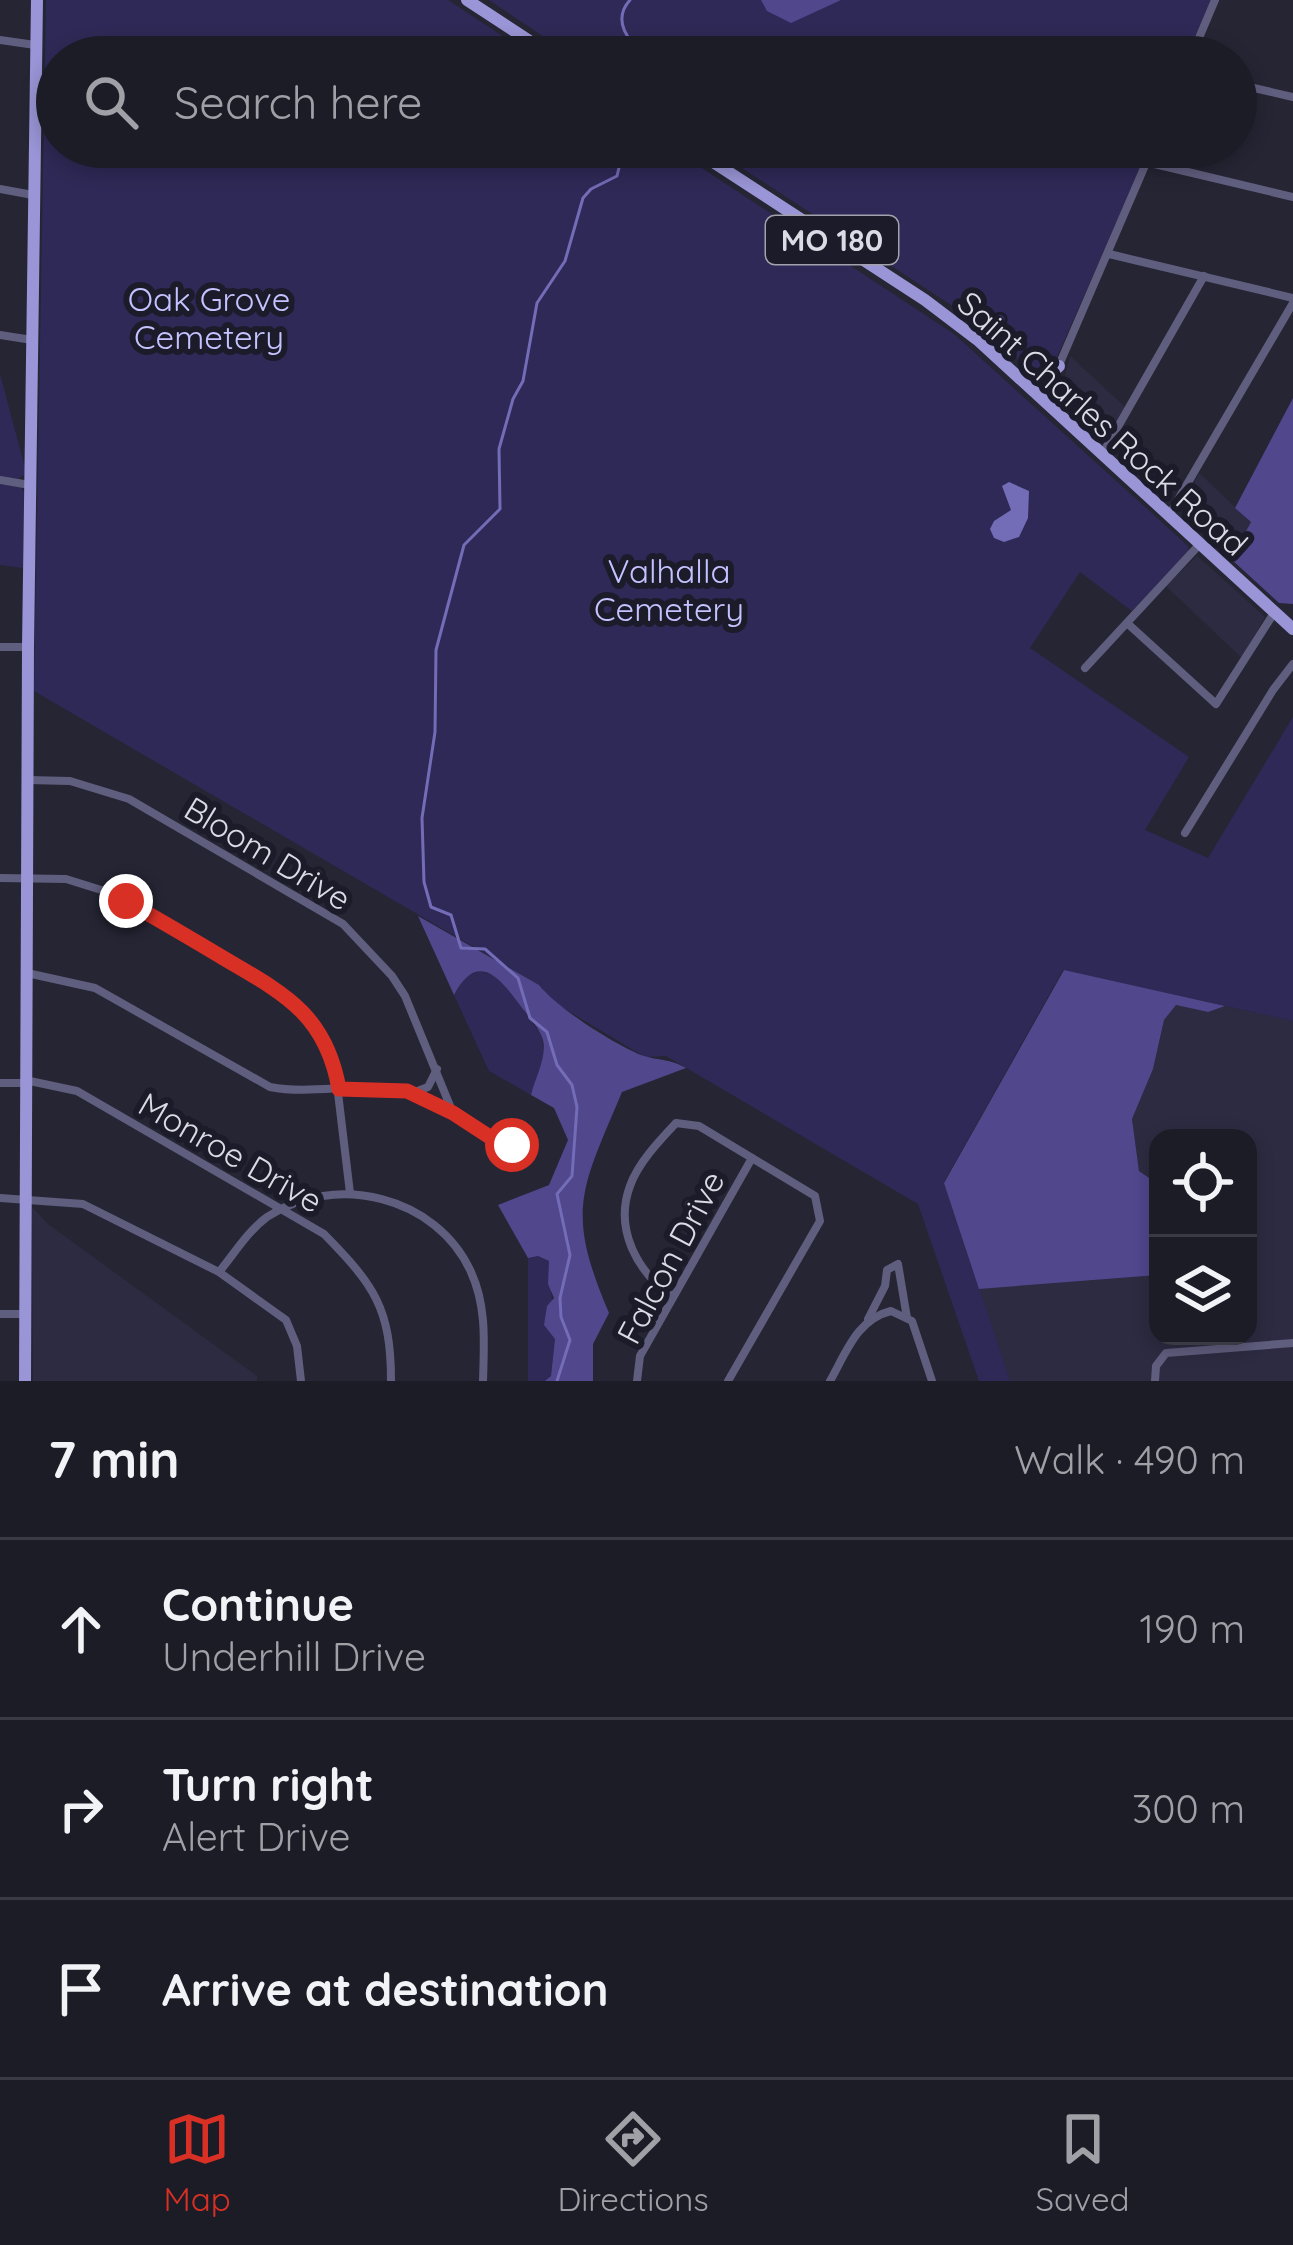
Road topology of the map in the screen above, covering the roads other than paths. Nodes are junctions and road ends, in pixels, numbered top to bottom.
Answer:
1 (37, 0) edge
2 (467, 0) edge
3 (1215, 0) edge
4 (37, 36) edge
5 (522, 36) edge
6 (1200, 36) edge
7 (0, 40) edge
8 (36, 46) edge
9 (1257, 89) edge
10 (1293, 97) edge
11 (36, 120) edge
12 (722, 168) edge
13 (1144, 168) edge
14 (1171, 168) edge
15 (0, 189) edge
16 (35, 195) junction
17 (1293, 197) edge
18 (1109, 254) junction
19 (1204, 276) junction
20 (1293, 300) edge
21 (0, 335) edge
22 (32, 340) junction
23 (1059, 366) junction
24 (1017, 374) junction
25 (1044, 400) junction
26 (1102, 453) junction
27 (0, 480) edge
28 (30, 484) junction
29 (1168, 516) junction
30 (1199, 545) junction
31 (1274, 613) junction
32 (1127, 623) junction
33 (1293, 629) edge
34 (0, 647) edge
35 (28, 647) junction
36 (1293, 664) edge
37 (1085, 668) dead end
38 (28, 780) junction
39 (1185, 833) dead end
40 (0, 878) edge
41 (28, 878) junction
42 (27, 973) junction
43 (437, 1069) junction
44 (24, 1082) junction
45 (0, 1083) edge
46 (339, 1089) junction
47 (411, 1093) junction
48 (453, 1113) junction
49 (499, 1143) dead end
50 (752, 1158) junction
51 (350, 1193) junction
52 (0, 1198) edge
53 (27, 1198) junction
54 (283, 1208) junction
55 (219, 1273) junction
56 (672, 1296) junction
57 (0, 1314) edge
58 (26, 1314) junction
59 (908, 1319) junction
60 (868, 1320) junction
61 (1293, 1343) edge
62 (25, 1381) edge
63 (301, 1381) edge
64 (391, 1381) edge
65 (484, 1381) edge
66 (637, 1381) edge
67 (728, 1381) edge
68 (830, 1381) edge
69 (932, 1381) edge
70 (1155, 1381) edge

1 - 4 main road
2 - 5 main road
3 - 6 street
7 - 8 street
9 - 10 street
11 - 16 main road
12 - 24 main road, Saint Charles Rock Road / MO 180
13 - 18 street
14 - 17 street
15 - 16 street
16 - 22 main road
18 - 19 street
18 - 23 street
19 - 20 street
19 - 26 street
20 - 29 street
21 - 22 street
22 - 28 main road
23 - 24 main road
23 - 25 street
24 - 25 main road, Saint Charles Rock Road / MO 180
25 - 26 main road, Saint Charles Rock Road / MO 180
26 - 29 main road, Saint Charles Rock Road / MO 180
27 - 28 street
28 - 35 main road
29 - 30 main road, Saint Charles Rock Road / MO 180
30 - 31 main road, Saint Charles Rock Road / MO 180
30 - 32 street
31 - 32 street
31 - 33 main road, Saint Charles Rock Road / MO 180
32 - 37 street
34 - 35 street
35 - 38 main road
36 - 39 street
38 - 41 main road
38 - 43 street, Bloom Drive
40 - 41 street
41 - 42 main road
41 - 46 street
42 - 44 main road
42 - 46 street
43 - 47 street
43 - 48 street, Bloom Drive
44 - 45 street, Monroe Drive
44 - 53 main road
44 - 54 street, Monroe Drive
46 - 47 street
46 - 51 street
47 - 48 street
48 - 49 street
50 - 56 street, Falcon Drive
50 - 56 street
50 - 67 street
51 - 54 street
51 - 65 street
52 - 53 street
53 - 55 street
53 - 58 main road
54 - 55 street
54 - 64 street, Monroe Drive
55 - 63 street
56 - 66 street, Falcon Drive
57 - 58 street
58 - 62 main road
59 - 60 street
59 - 60 street
59 - 69 street
60 - 68 street
61 - 70 street

